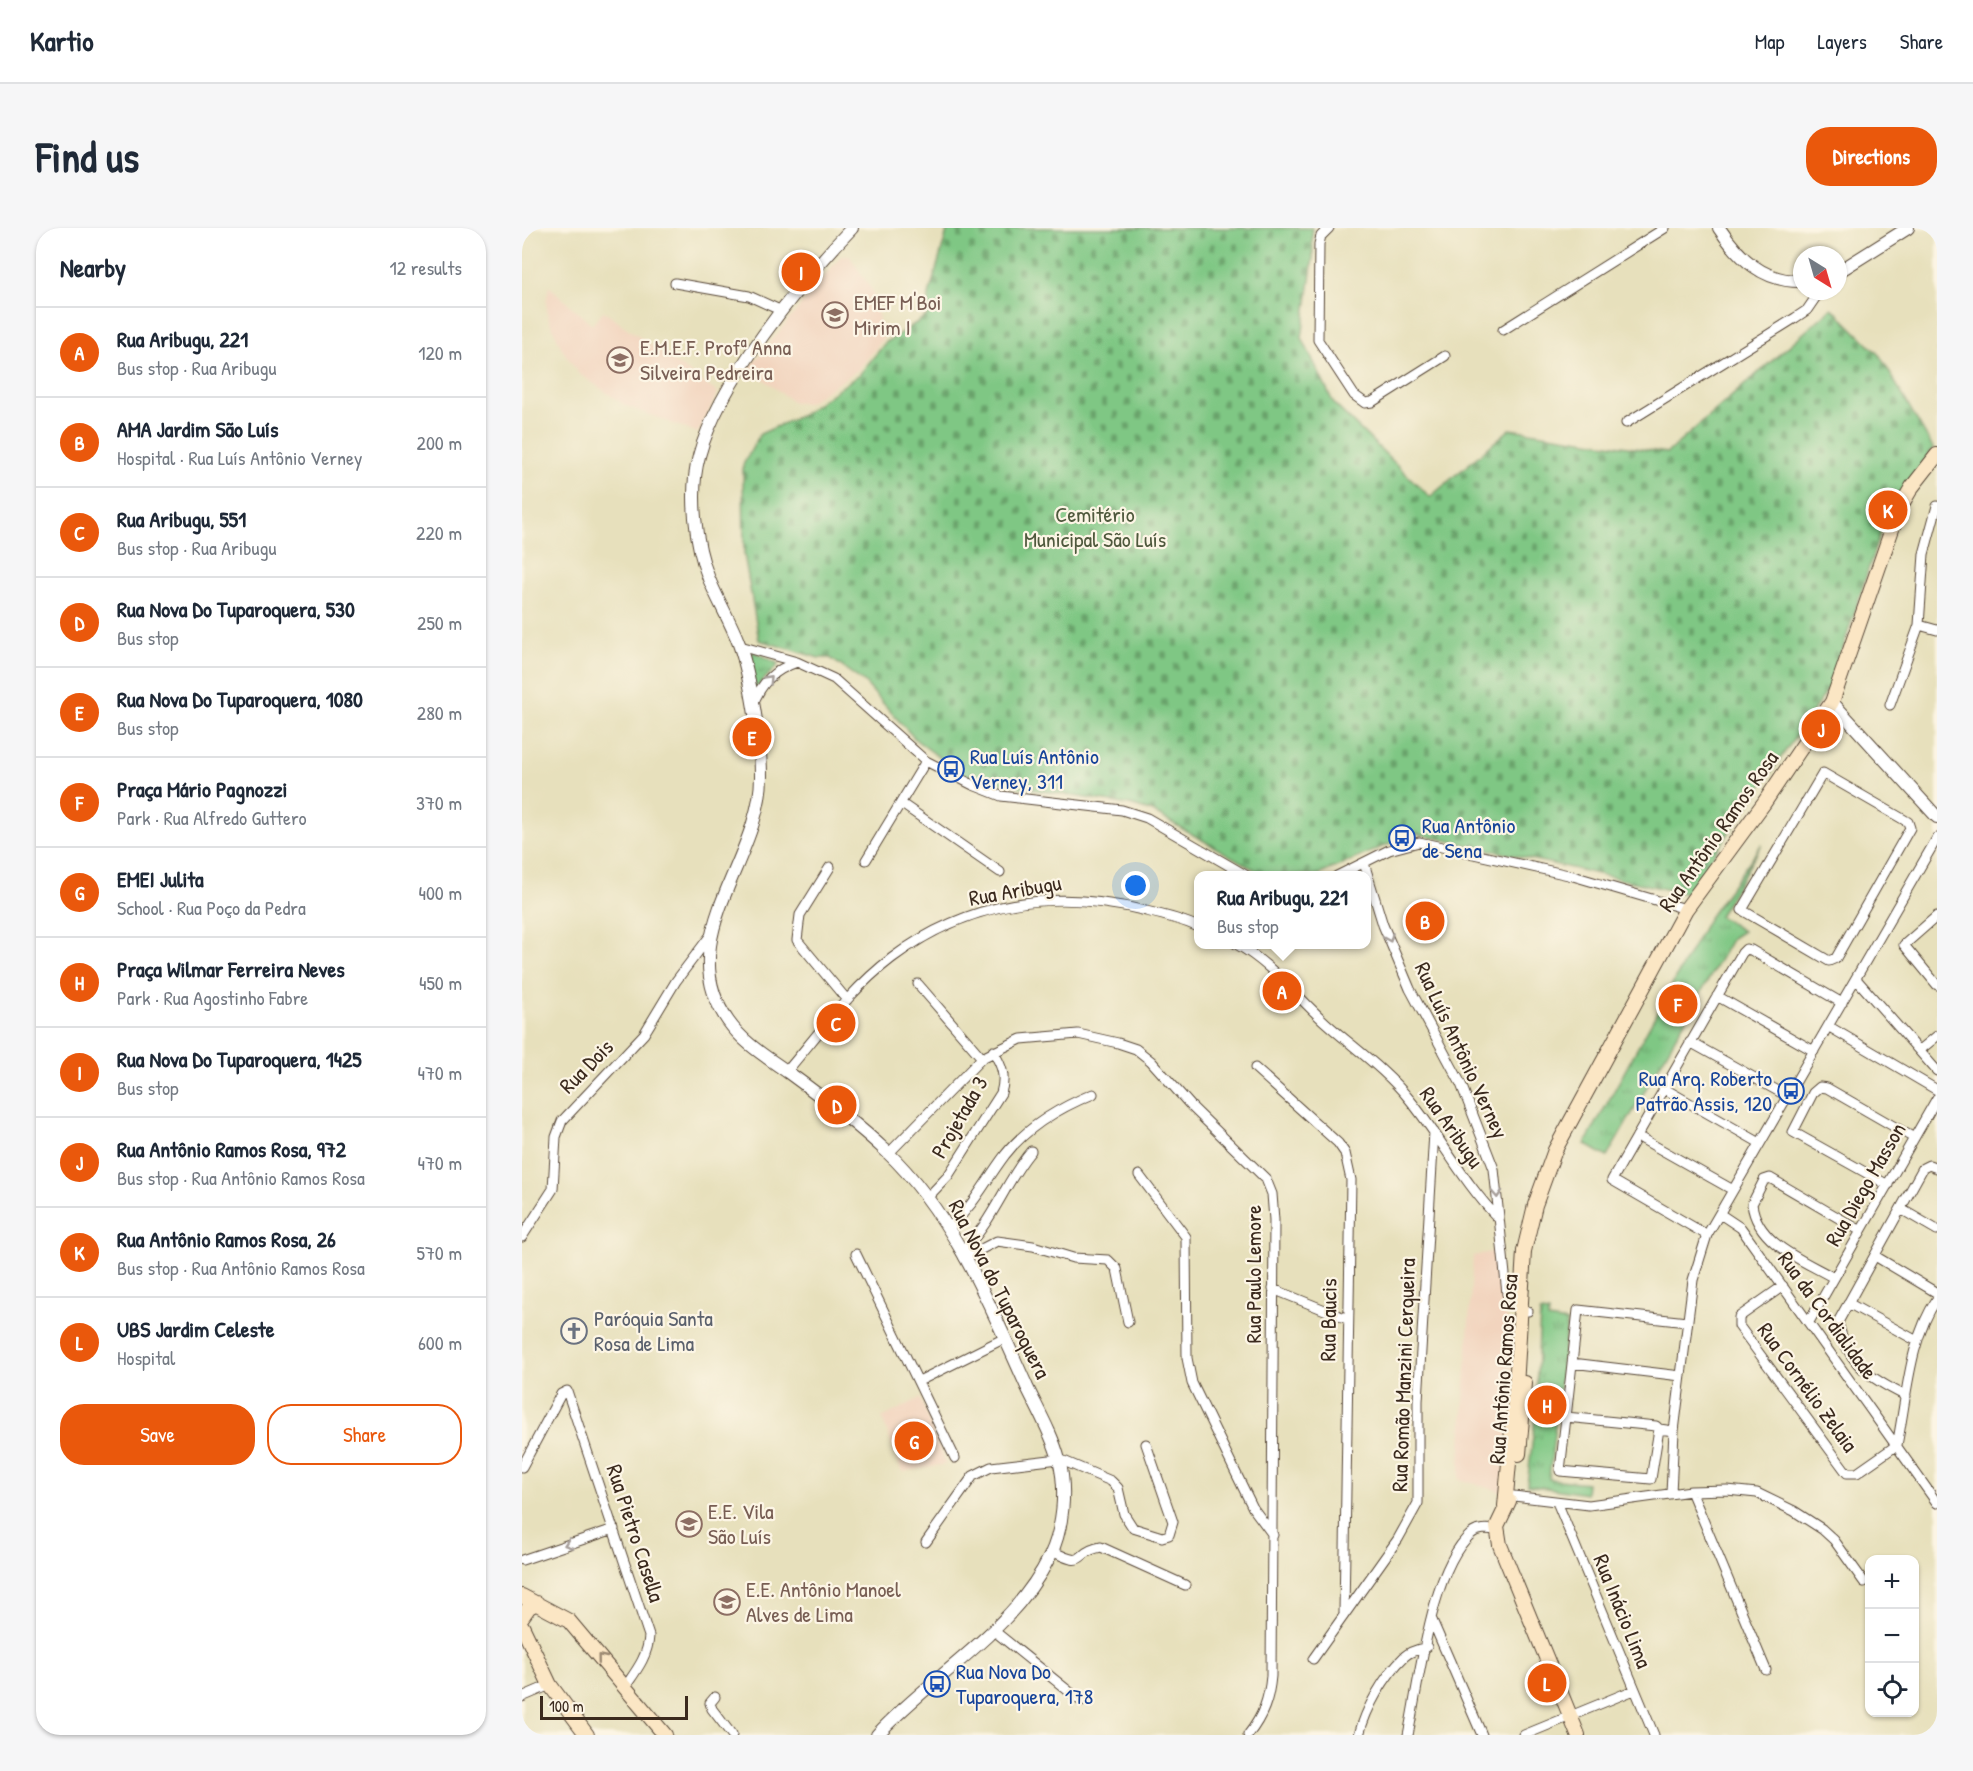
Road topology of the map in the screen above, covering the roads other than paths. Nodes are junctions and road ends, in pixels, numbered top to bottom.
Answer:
1 (852, 228) edge
2 (1329, 228) edge
3 (1665, 228) edge
4 (1719, 228) edge
5 (1908, 228) edge
6 (1847, 266) edge
7 (1793, 282) edge
8 (675, 283) dead end
9 (1814, 300) edge
10 (782, 311) junction
11 (1503, 330) dead end
12 (1445, 356) dead end
13 (1626, 423) dead end
14 (1937, 455) edge
15 (1937, 506) edge
16 (1919, 625) junction
17 (1937, 630) edge
18 (740, 646) junction
19 (797, 662) junction
20 (1832, 702) junction
21 (1890, 705) dead end
22 (752, 706) junction
23 (926, 760) junction
24 (902, 804) junction
25 (1937, 817) edge
26 (1910, 825) joint
27 (1937, 838) edge
28 (866, 860) dead end
29 (1364, 863) junction
30 (830, 867) dead end
31 (1238, 871) edge
32 (1347, 871) edge
33 (1366, 871) edge
34 (1000, 873) dead end
35 (1371, 886) edge
36 (1686, 909) junction
37 (1937, 916) edge
38 (1194, 926) edge
39 (710, 936) junction
40 (1244, 949) edge
41 (1857, 980) junction
42 (918, 984) dead end
43 (1937, 985) edge
44 (1717, 996) junction
45 (847, 1000) junction
46 (1842, 1003) junction
47 (1828, 1026) junction
48 (1937, 1036) edge
49 (1690, 1042) junction
50 (1920, 1050) junction
51 (993, 1051) junction
52 (1814, 1051) junction
53 (982, 1058) junction
54 (1255, 1068) dead end
55 (787, 1071) junction
56 (1937, 1071) edge
57 (1663, 1089) junction
58 (1937, 1090) edge
59 (1093, 1094) dead end
60 (1787, 1096) junction
61 (1937, 1098) edge
62 (1434, 1132) junction
63 (1637, 1136) junction
64 (1914, 1138) junction
65 (1761, 1143) junction
66 (1031, 1151) dead end
67 (889, 1154) junction
68 (1937, 1168) edge
69 (1139, 1175) dead end
70 (1888, 1185) junction
71 (1733, 1190) junction
72 (928, 1197) junction
73 (1901, 1209) junction
74 (1720, 1214) junction
75 (1498, 1218) junction
76 (948, 1229) junction
77 (1937, 1230) edge
78 (1861, 1231) junction
79 (1707, 1235) junction
80 (522, 1237) edge
81 (856, 1254) dead end
82 (963, 1255) junction
83 (1875, 1256) junction
84 (1834, 1278) junction
85 (1783, 1286) junction
86 (1274, 1289) junction
87 (1937, 1293) edge
88 (1937, 1299) edge
89 (1848, 1303) junction
90 (1524, 1311) junction
91 (1347, 1319) junction
92 (1128, 1322) dead end
93 (1687, 1322) junction
94 (1809, 1322) junction
95 (1005, 1338) junction
96 (1917, 1341) junction
97 (1572, 1363) junction
98 (1681, 1376) junction
99 (919, 1381) junction
100 (1906, 1396) junction
101 (1566, 1417) junction
102 (1659, 1429) junction
103 (1674, 1431) junction
104 (1146, 1444) dead end
105 (1897, 1445) junction
106 (955, 1458) dead end
107 (1059, 1458) junction
108 (522, 1467) edge
109 (1691, 1491) junction
110 (1671, 1492) junction
111 (1507, 1499) junction
112 (1557, 1502) junction
113 (1937, 1503) edge
114 (1497, 1528) junction
115 (614, 1529) junction
116 (1274, 1535) junction
117 (927, 1542) dead end
118 (1052, 1551) junction
119 (522, 1560) edge
120 (1864, 1582) dead end
121 (1185, 1585) dead end
122 (522, 1596) edge
123 (537, 1603) junction
124 (1344, 1613) junction
125 (522, 1617) edge
126 (1432, 1620) junction
127 (522, 1626) edge
128 (993, 1630) junction
129 (1426, 1647) junction
130 (1313, 1659) dead end
131 (1766, 1670) dead end
132 (550, 1685) junction
133 (625, 1687) junction
134 (1634, 1690) junction
135 (522, 1697) edge
136 (715, 1697) dead end
137 (1081, 1701) dead end
138 (1570, 1716) junction
139 (587, 1735) edge
140 (665, 1735) edge
141 (732, 1735) edge
142 (877, 1735) edge
143 (1248, 1735) edge
144 (1359, 1735) edge
145 (1408, 1735) edge
146 (1482, 1735) edge
147 (1524, 1735) edge
148 (1578, 1735) edge
149 (1654, 1735) edge

1 - 10 street, Rua Nova do Tuparoquera
2 - 12 street
3 - 11 street
4 - 7 street
5 - 6 street
8 - 10 street
9 - 13 street
10 - 18 street, Rua Nova do Tuparoquera
14 - 20 main road, Rua Antônio Ramos Rosa
15 - 16 street
16 - 17 street
16 - 21 street
18 - 19 street
18 - 22 street, Rua Nova do Tuparoquera
22 -> 19 street
19 - 23 street
20 - 25 street
20 - 36 main road, Rua Antônio Ramos Rosa
22 - 39 street, Rua Nova do Tuparoquera
23 - 24 street
23 - 31 street
24 - 28 street
24 - 34 street
26 - 26 street
27 - 41 street
29 - 32 street
29 -> 33 street, Rua Luís Antônio Verney
29 - 36 street
30 - 45 street
35 -> 75 street, Rua Luís Antônio Verney
36 - 90 main road, Rua Antônio Ramos Rosa
37 - 43 street
38 - 45 street, Rua Aribugu
39 - 55 street, Rua Nova do Tuparoquera
39 - 80 street, Rua Dois
40 - 62 street, Rua Aribugu
41 - 46 street
41 - 50 street
42 - 53 street
44 - 46 street
44 - 49 street
44 - 52 street
45 - 55 street, Rua Aribugu
46 - 47 street
47 - 52 street
47 - 58 street
48 - 50 street
49 - 57 street
49 - 60 street
50 - 56 street
51 - 53 street, Rua Paulo Lemore
51 - 72 street, Projetada 3
51 - 86 street, Rua Paulo Lemore
52 - 60 street
53 - 67 street, Rua Paulo Lemore
54 - 91 street, Rua Baucis
55 - 67 street, Rua Nova do Tuparoquera
57 - 63 street
57 - 65 street
59 - 76 street
60 - 65 street
61 - 64 street, Rua Diego Masson
62 - 75 street, Rua Aribugu
62 - 124 street, Rua Romão Manzini Cerqueira
63 - 71 street
63 - 79 street
64 - 70 street, Rua Diego Masson
64 - 70 street
65 - 71 street
66 - 82 street
67 - 72 street, Rua Nova do Tuparoquera
68 - 73 street
69 - 116 street
70 - 78 street, Rua Diego Masson
71 - 74 street
72 - 76 street, Rua Nova do Tuparoquera
73 - 77 street
73 - 83 street
74 - 79 street
74 - 85 street, Rua da Cordialidade
75 - 90 street, Rua Luís Antônio Verney
76 - 82 street, Rua Nova do Tuparoquera
78 - 84 street, Rua Diego Masson
78 - 84 street
79 - 93 street
81 - 99 street
82 - 92 street
82 - 95 street, Rua Nova do Tuparoquera
83 - 87 street
83 - 89 street
84 - 94 street, Rua Diego Masson
85 - 94 street, Rua da Cordialidade
85 - 105 street, Rua Cornélio Zelaia
86 - 91 street
86 - 116 street, Rua Paulo Lemore
88 - 96 street
89 - 96 street
89 - 100 street
90 - 111 main road, Rua Antônio Ramos Rosa
91 - 124 street, Rua Baucis
93 - 97 street
93 - 98 street
94 - 105 street, Rua da Cordialidade
95 - 99 street
95 - 107 street, Rua Nova do Tuparoquera
96 - 100 street
97 - 98 street
97 - 101 street
98 - 103 street
99 - 106 street
100 - 105 street
101 - 102 street
101 - 102 street
102 - 103 street
103 - 110 street
104 - 107 street
105 - 113 street, Rua da Cordialidade
107 - 117 street
107 - 118 street, Rua Nova do Tuparoquera
108 - 115 street, Rua Pietro Casella
109 - 110 street
109 - 120 street
109 - 131 street
110 - 112 street
111 - 112 street
111 - 114 main road, Rua Antônio Ramos Rosa
112 - 134 street, Rua Inácio Lima
114 - 126 street
114 - 138 main road
115 -> 119 street
115 - 133 street, Rua Pietro Casella
116 - 143 street, Rua Paulo Lemore
118 - 121 street
118 - 128 street, Rua Nova do Tuparoquera
122 - 123 main road
123 - 125 main road
133 -> 123 main road
124 - 130 street, Rua Romão Manzini Cerqueira
126 - 129 street
126 - 146 street
127 - 132 main road
128 - 137 street
128 - 142 street, Rua Nova do Tuparoquera
129 - 144 street
129 - 145 street
132 - 135 street
132 - 139 main road
133 - 140 main road
134 - 138 street
134 - 149 street, Rua Inácio Lima
136 - 141 street
138 - 147 street
138 - 148 main road

